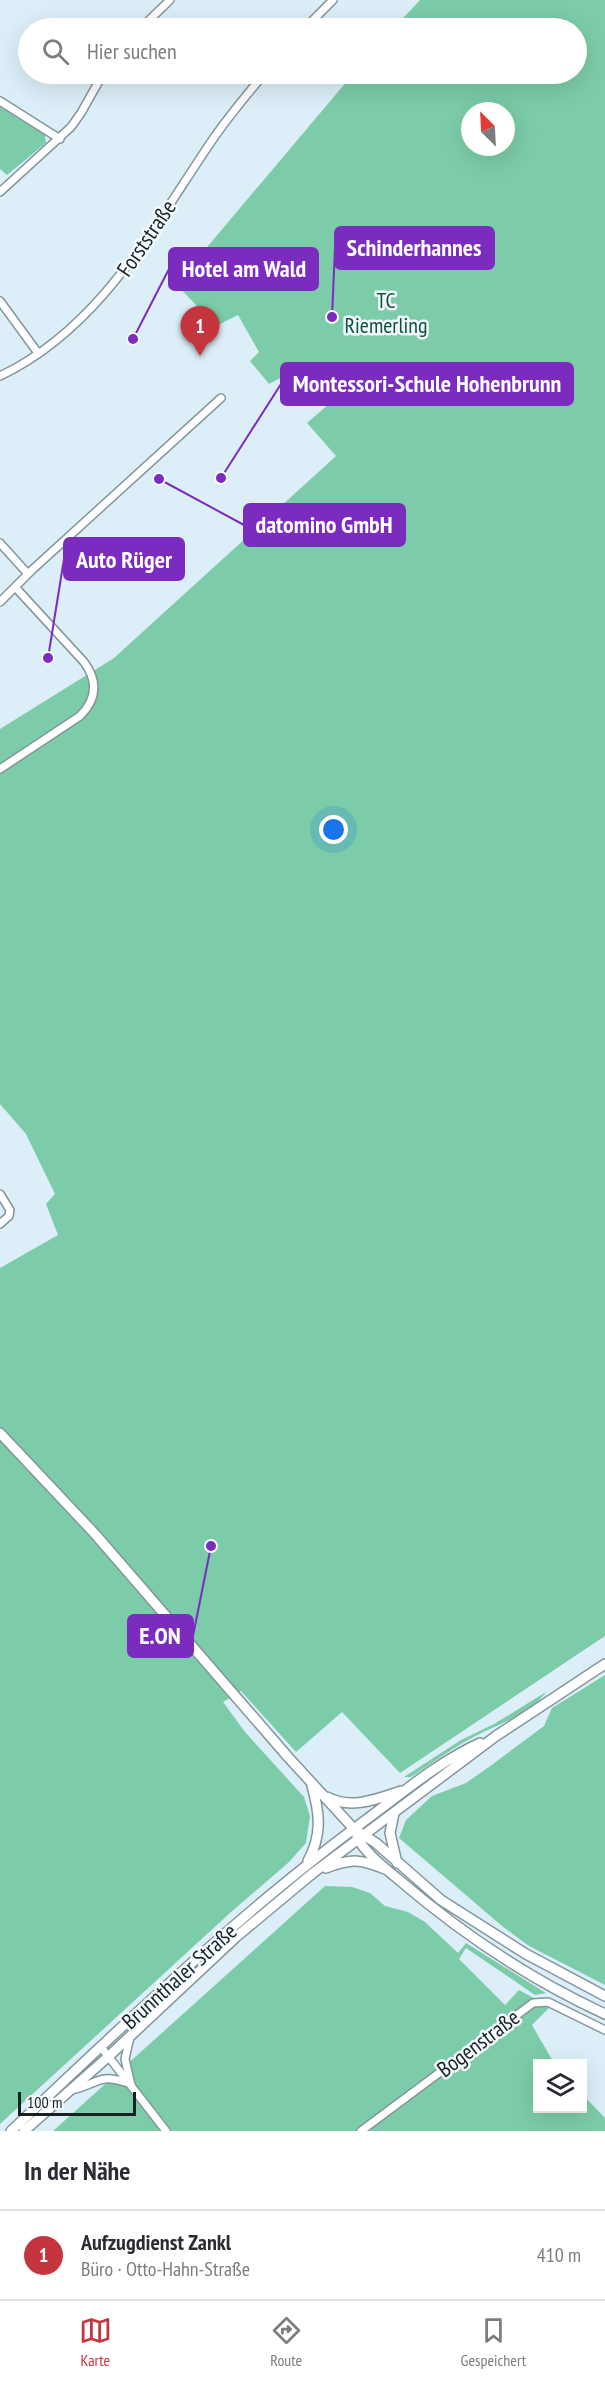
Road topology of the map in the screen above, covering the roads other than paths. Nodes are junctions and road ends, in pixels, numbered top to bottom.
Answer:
1 (170, 0) edge
2 (333, 0) edge
3 (151, 18) edge
4 (315, 18) edge
5 (97, 84) edge
6 (256, 84) edge
7 (0, 101) edge
8 (60, 139) junction
9 (0, 192) edge
10 (0, 301) edge
11 (38, 353) junction
12 (0, 376) edge
13 (221, 398) dead end
14 (0, 543) edge
15 (28, 574) junction
16 (16, 588) junction
17 (0, 602) edge
18 (0, 769) edge
19 (0, 1194) edge
20 (0, 1224) edge
21 (0, 1433) edge
22 (605, 1665) edge
23 (496, 1736) junction
24 (311, 1783) junction
25 (409, 1789) junction
26 (320, 1793) junction
27 (394, 1813) junction
28 (354, 1829) junction
29 (362, 1837) junction
30 (398, 1863) junction
31 (307, 1864) junction
32 (388, 1870) junction
33 (313, 1873) junction
34 (605, 1996) edge
35 (605, 2014) edge
36 (605, 2030) edge
37 (130, 2037) junction
38 (101, 2047) junction
39 (109, 2056) junction
40 (131, 2084) junction
41 (70, 2091) junction
42 (11, 2131) edge
43 (24, 2131) edge
44 (166, 2131) edge
45 (361, 2131) edge

1 - 3 street
2 - 4 street
5 - 8 street
6 - 11 street, Forststraße
7 - 8 street
8 - 9 street
10 - 11 street
11 - 12 street, Forststraße
13 - 15 street
14 - 15 street
15 - 16 street
16 - 17 street
16 - 18 street
19 - 20 street
21 - 24 main road
22 - 23 main road
23 - 25 main road, Brunnthaler Straße
23 - 27 main road, Brunnthaler Straße
24 - 26 main road
24 - 31 main road
25 - 26 main road
25 - 28 main road, Brunnthaler Straße
26 - 28 main road
27 - 29 main road, Brunnthaler Straße
27 - 30 main road
28 - 29 main road
28 - 31 main road, Brunnthaler Straße
29 - 30 main road
29 - 32 main road
29 - 33 main road, Brunnthaler Straße
30 - 34 main road
31 - 38 main road, Brunnthaler Straße
32 - 33 main road
32 - 35 main road
33 - 37 main road, Brunnthaler Straße
36 - 45 street, Bogenstraße
37 - 39 main road, Brunnthaler Straße
37 - 40 street
38 - 39 street
38 - 42 main road, Brunnthaler Straße
39 - 40 street
39 - 41 main road, Brunnthaler Straße
40 - 41 street
40 - 44 street
41 - 43 main road, Brunnthaler Straße

